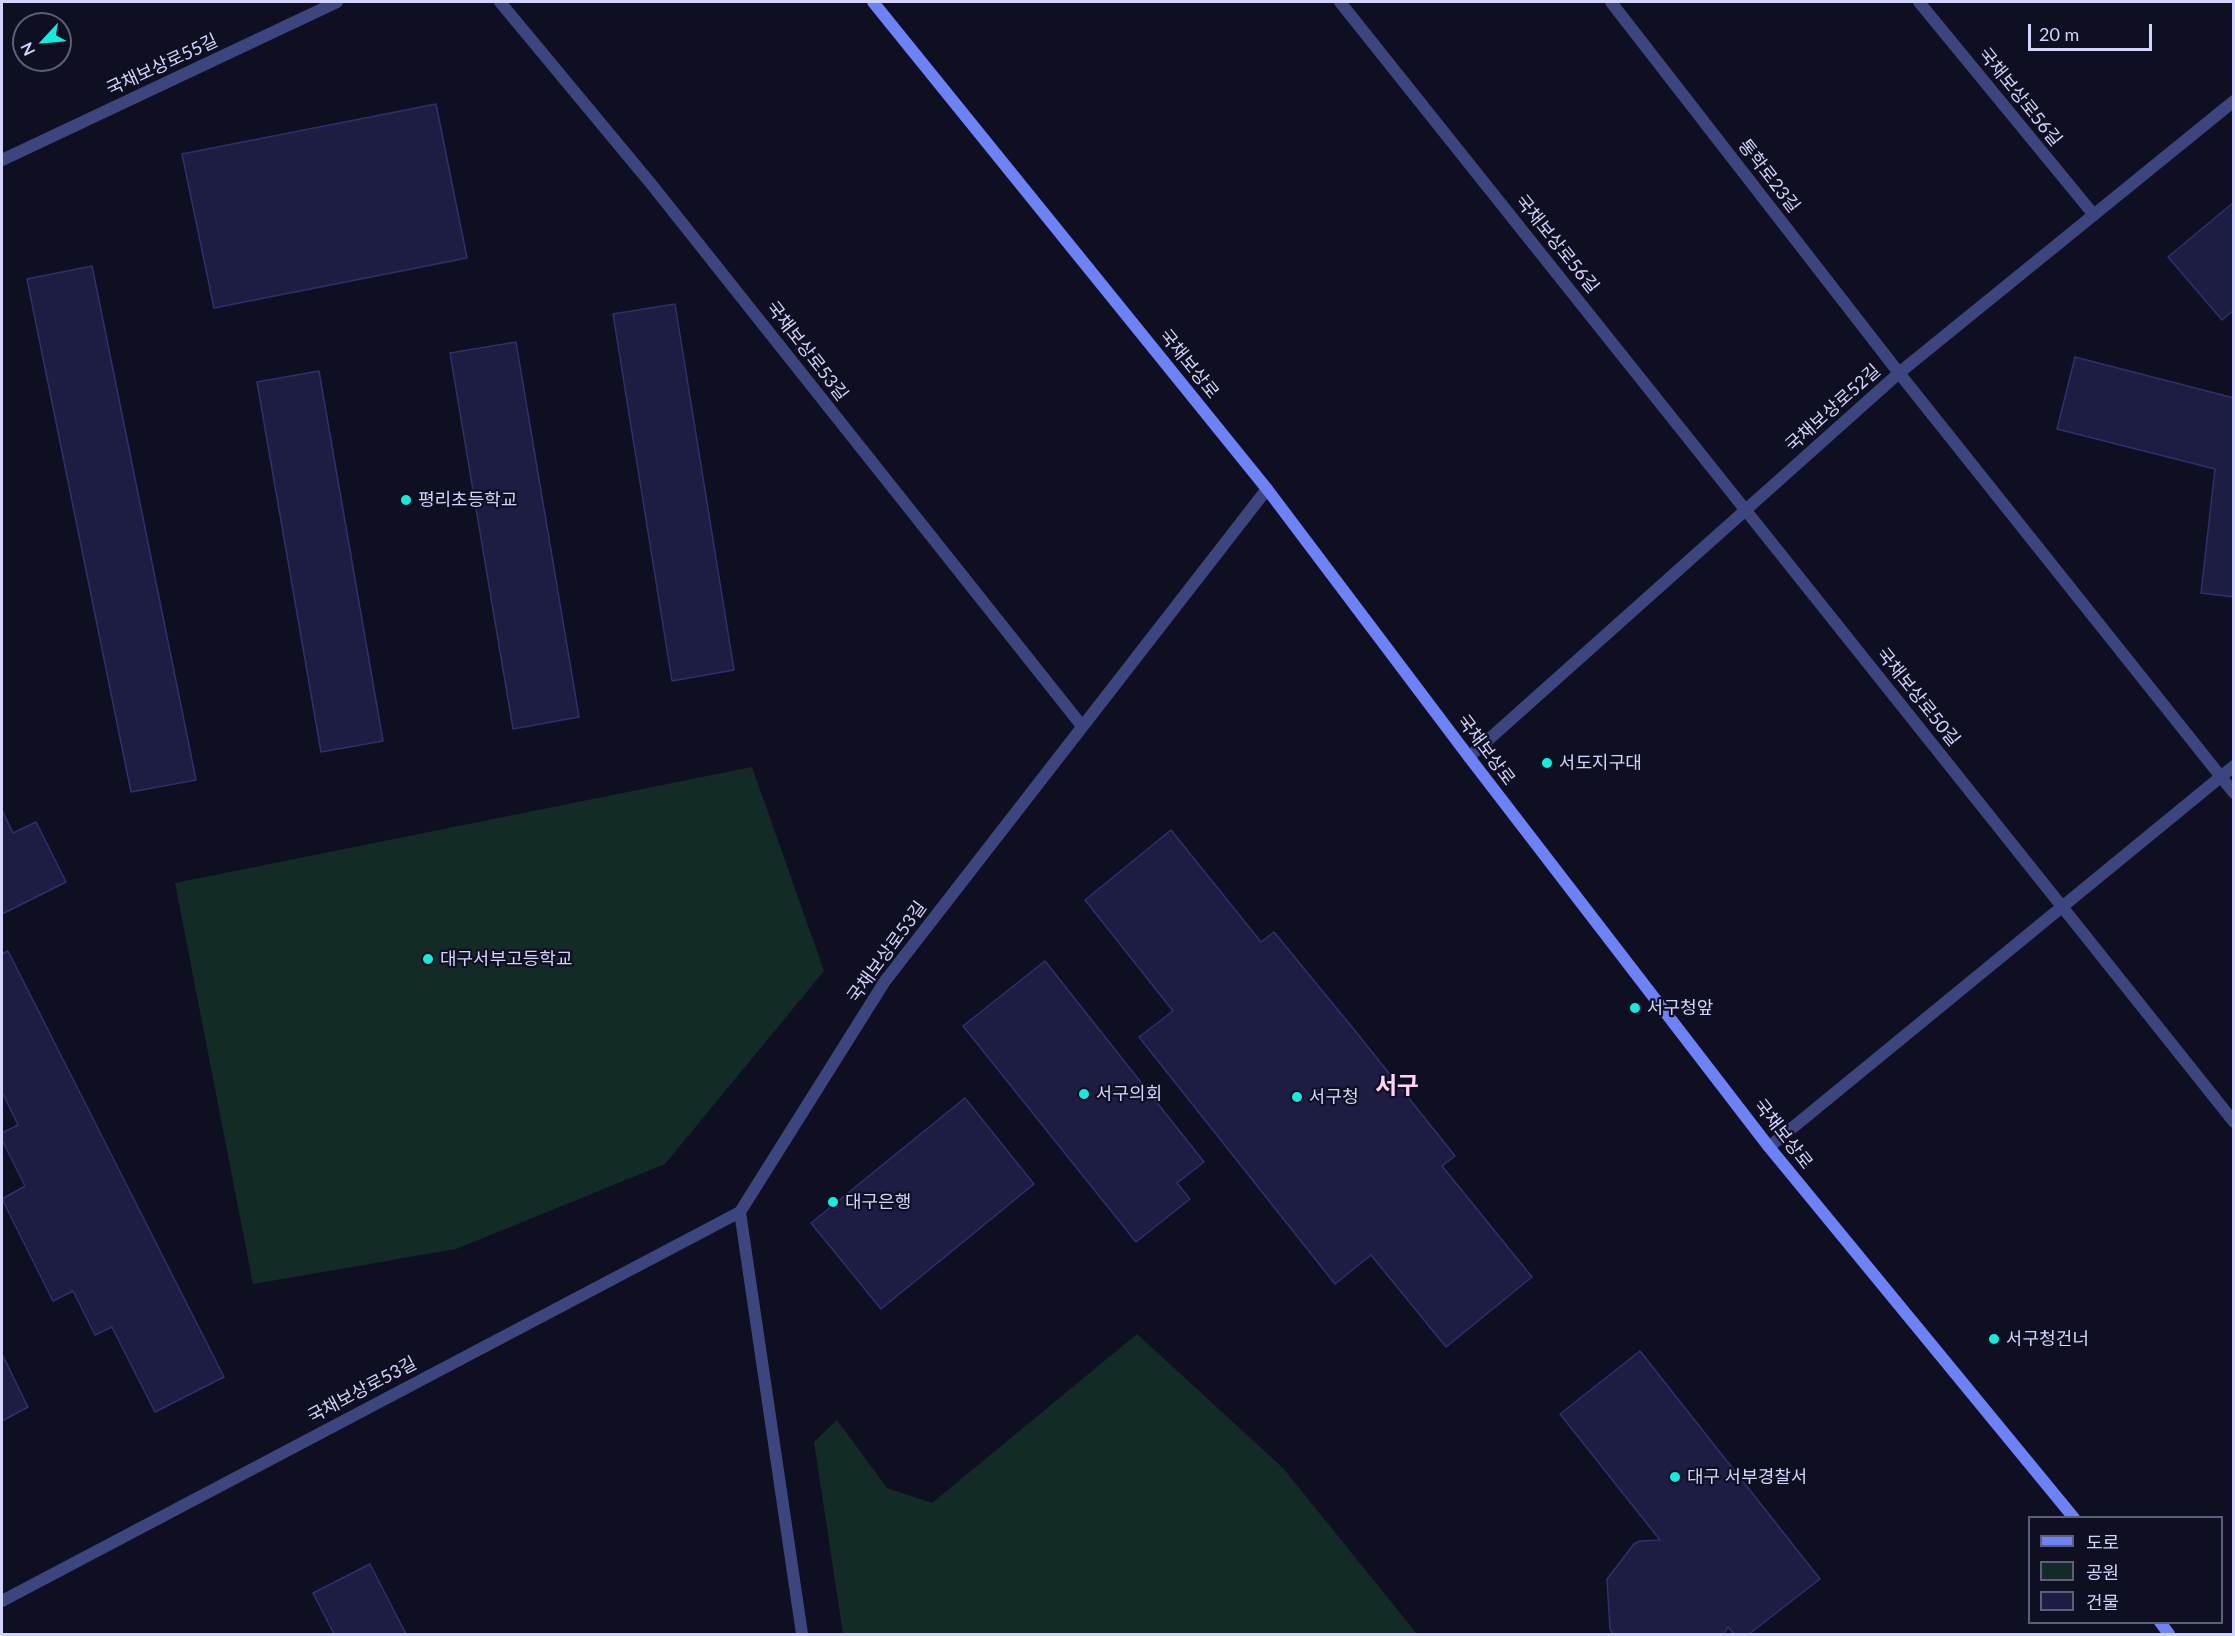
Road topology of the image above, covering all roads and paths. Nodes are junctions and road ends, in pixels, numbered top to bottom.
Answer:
1 (337, 2) edge
2 (500, 2) edge
3 (873, 2) edge
4 (1340, 2) edge
5 (1611, 2) edge
6 (1919, 2) edge
7 (2234, 101) edge
8 (2, 160) edge
9 (2094, 215) junction
10 (1899, 373) junction
11 (1267, 489) junction
12 (1746, 510) junction
13 (1082, 726) junction
14 (1469, 757) junction
15 (2234, 766) edge
16 (2220, 777) junction
17 (2234, 794) edge
18 (2062, 907) junction
19 (2234, 1122) edge
20 (1769, 1147) junction
21 (740, 1212) junction
22 (2072, 1516) edge
23 (2, 1601) edge
24 (802, 1635) edge

1 - 8 street, 국채보상로55길
2 - 13 street, 국채보상로53길
3 - 11 main road, 국채보상로
4 - 12 street, 국채보상로56길
5 - 10 street, 통학로23길
6 - 9 street, 국채보상로56길
7 - 9 street, 국채보상로52길
9 - 10 street, 국채보상로52길
10 - 12 street, 국채보상로52길
10 - 16 street, 통학로23길
11 - 13 street, 국채보상로53길
11 - 14 main road, 국채보상로
12 - 14 street, 국채보상로52길
12 - 18 street, 국채보상로50길
13 - 21 street, 국채보상로53길
14 - 20 main road, 국채보상로
15 - 16 street
16 - 17 street
16 - 18 street
18 - 19 street, 국채보상로50길
18 - 20 street
20 - 22 main road, 국채보상로
21 - 23 street, 국채보상로53길
21 - 24 street

